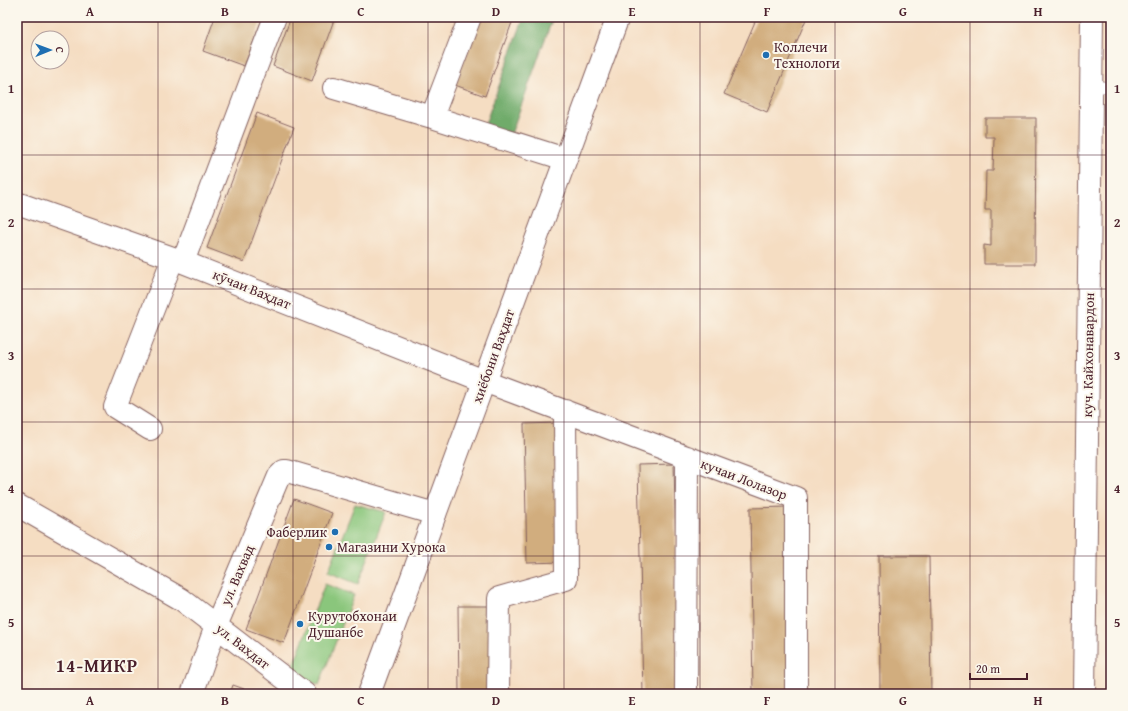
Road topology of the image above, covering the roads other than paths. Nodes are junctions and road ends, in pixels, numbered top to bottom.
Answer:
1 (275, 17) edge
2 (470, 17) edge
3 (618, 17) edge
4 (1092, 17) edge
5 (1101, 87) edge
6 (334, 88) dead end
7 (432, 117) junction
8 (565, 159) junction
9 (17, 203) edge
10 (178, 260) junction
11 (484, 381) junction
12 (571, 414) junction
13 (150, 429) dead end
14 (687, 458) junction
15 (17, 505) edge
16 (435, 514) junction
17 (216, 626) junction
18 (192, 694) edge
19 (305, 694) edge
20 (369, 694) edge
21 (498, 694) edge
22 (686, 694) edge
23 (796, 694) edge
24 (1084, 694) edge

1 - 10 street
2 - 7 street
3 - 8 street, хиёбони Ваҳдат
4 - 5 street, куч. Кайхонавардон
5 - 24 street, куч. Кайхонавардон
6 - 7 street
7 - 8 street
8 - 11 street, хиёбони Ваҳдат
9 - 10 street, кӯчаи Ваҳдат
10 - 11 street, кӯчаи Ваҳдат
10 - 13 street
11 - 12 street, кӯчаи Ваҳдат
11 - 16 street, хиёбони Ваҳдат
12 - 14 street, кучаи Лолазор
12 - 21 street
14 - 22 street
14 - 23 street, кучаи Лолазор
15 - 17 street, ул. Вахдат
16 - 17 street, ул. Вахвад
16 - 20 street, хиёбони Ваҳдат
17 - 18 street, ул. Вахвад
17 - 19 street, ул. Вахдат

